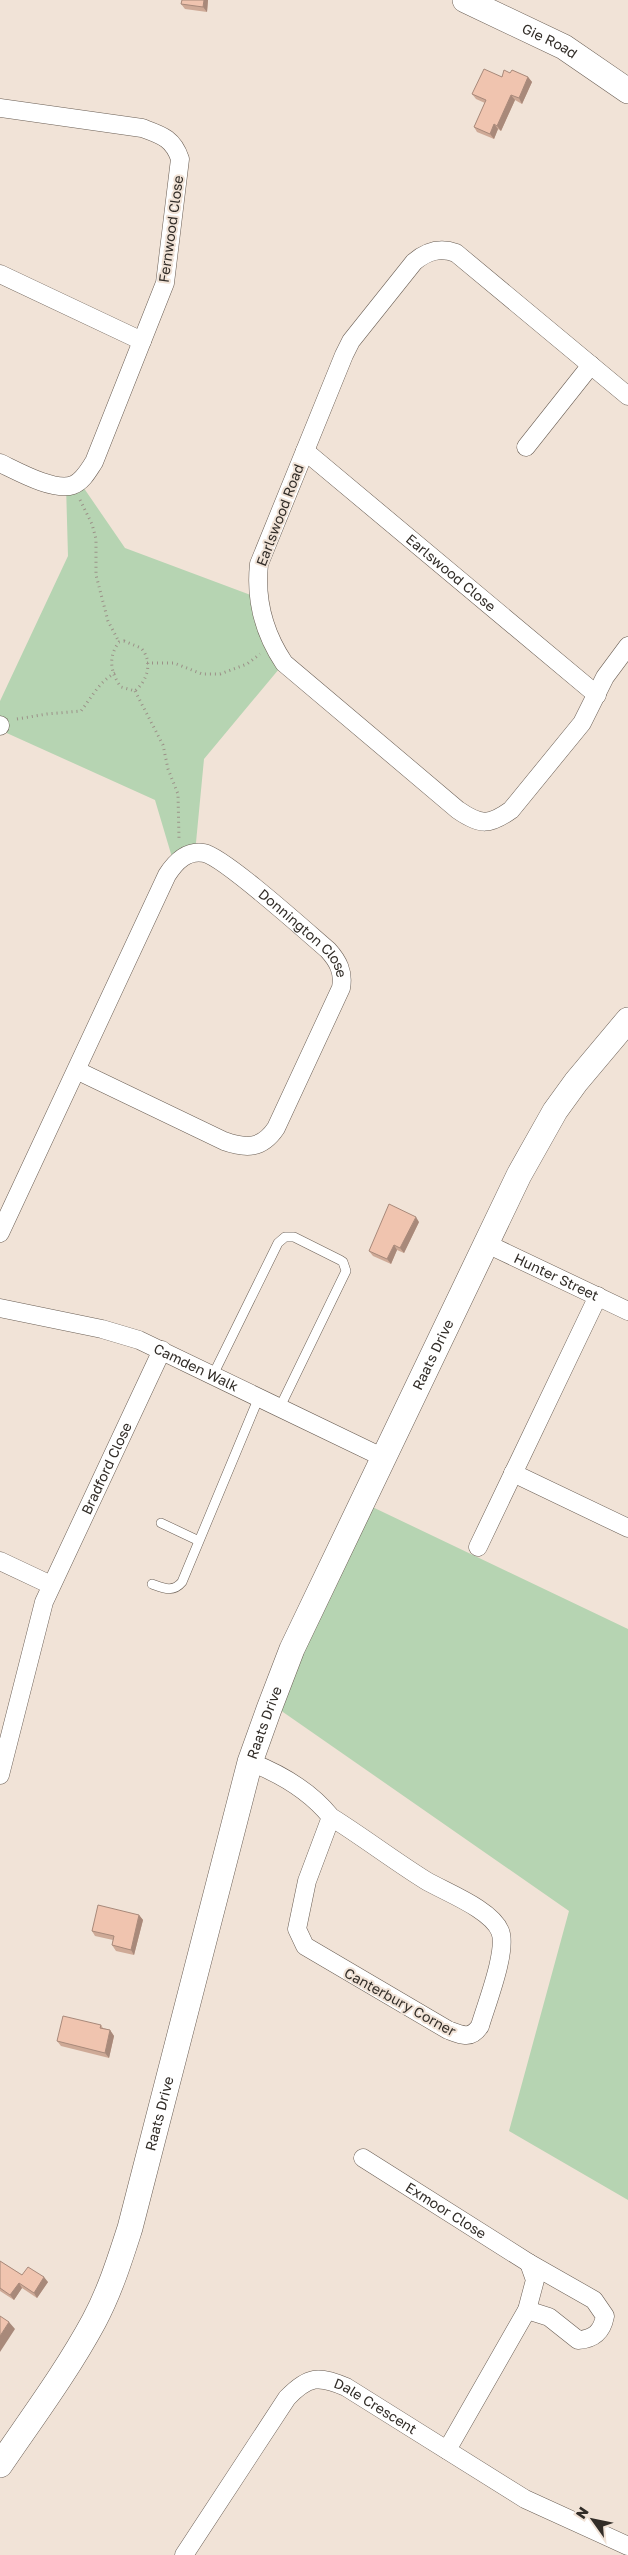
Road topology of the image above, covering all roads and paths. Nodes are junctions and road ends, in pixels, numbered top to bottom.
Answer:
1 (465, 0) edge
2 (628, 91) edge
3 (0, 108) edge
4 (0, 274) edge
5 (142, 341) junction
6 (591, 365) junction
7 (628, 396) edge
8 (526, 447) dead end
9 (305, 451) junction
10 (0, 463) edge
11 (72, 485) junction
12 (119, 642) junction
13 (272, 645) junction
14 (628, 646) edge
15 (147, 663) junction
16 (115, 673) junction
17 (135, 691) junction
18 (596, 695) junction
19 (0, 726) edge
20 (183, 856) junction
21 (628, 1020) edge
22 (76, 1070) junction
23 (0, 1234) edge
24 (485, 1243) junction
25 (598, 1296) junction
26 (0, 1308) edge
27 (628, 1311) edge
28 (162, 1350) junction
29 (213, 1375) junction
30 (259, 1397) junction
31 (280, 1407) junction
32 (382, 1457) junction
33 (513, 1473) junction
34 (161, 1523) dead end
35 (628, 1528) edge
36 (197, 1540) junction
37 (478, 1547) dead end
38 (0, 1561) edge
39 (152, 1584) dead end
40 (51, 1585) junction
41 (250, 1762) junction
42 (0, 1775) edge
43 (330, 1817) junction
44 (363, 2158) dead end
45 (529, 2262) junction
46 (527, 2310) junction
47 (447, 2450) junction
48 (0, 2465) edge
49 (628, 2546) edge
50 (184, 2555) edge

1 - 2 street, Gie Road
3 - 5 street, Fernwood Close
4 - 5 street
5 - 11 street, Fernwood Close
6 - 7 street, Earlswood Road
6 - 8 street
6 - 9 street, Earlswood Road
9 - 13 street, Earlswood Road
9 - 18 street, Earlswood Close
10 - 11 street
11 - 12 path
12 - 15 path
12 - 16 path
13 - 15 path
13 - 18 street, Earlswood Road
14 - 18 street, Earlswood Road
15 - 17 path
16 - 17 path
16 - 19 path
17 - 20 path
20 - 22 street
20 - 22 street, Donnington Close
21 - 24 street, Raats Drive
22 - 23 street
24 - 25 street, Hunter Street
24 - 32 street, Raats Drive
25 - 27 street, Hunter Street
25 - 33 street
26 - 28 street, Camden Walk
28 - 29 street, Camden Walk
28 - 40 street, Bradford Close
29 - 30 street, Camden Walk
29 - 31 lane
30 - 31 street, Camden Walk
30 - 36 lane
31 - 32 street, Camden Walk
32 - 41 street, Raats Drive
33 - 35 street
33 - 37 street
34 - 36 lane
36 - 39 lane
38 - 40 street
40 - 42 street, Bradford Close
41 - 43 street, Canterbury Corner
41 - 48 street, Raats Drive
43 - 43 street, Canterbury Corner
44 - 45 street, Exmoor Close
45 - 46 street
45 - 46 street, Exmoor Close
46 - 47 street
47 - 49 street, Dale Crescent
47 - 50 street, Dale Crescent

